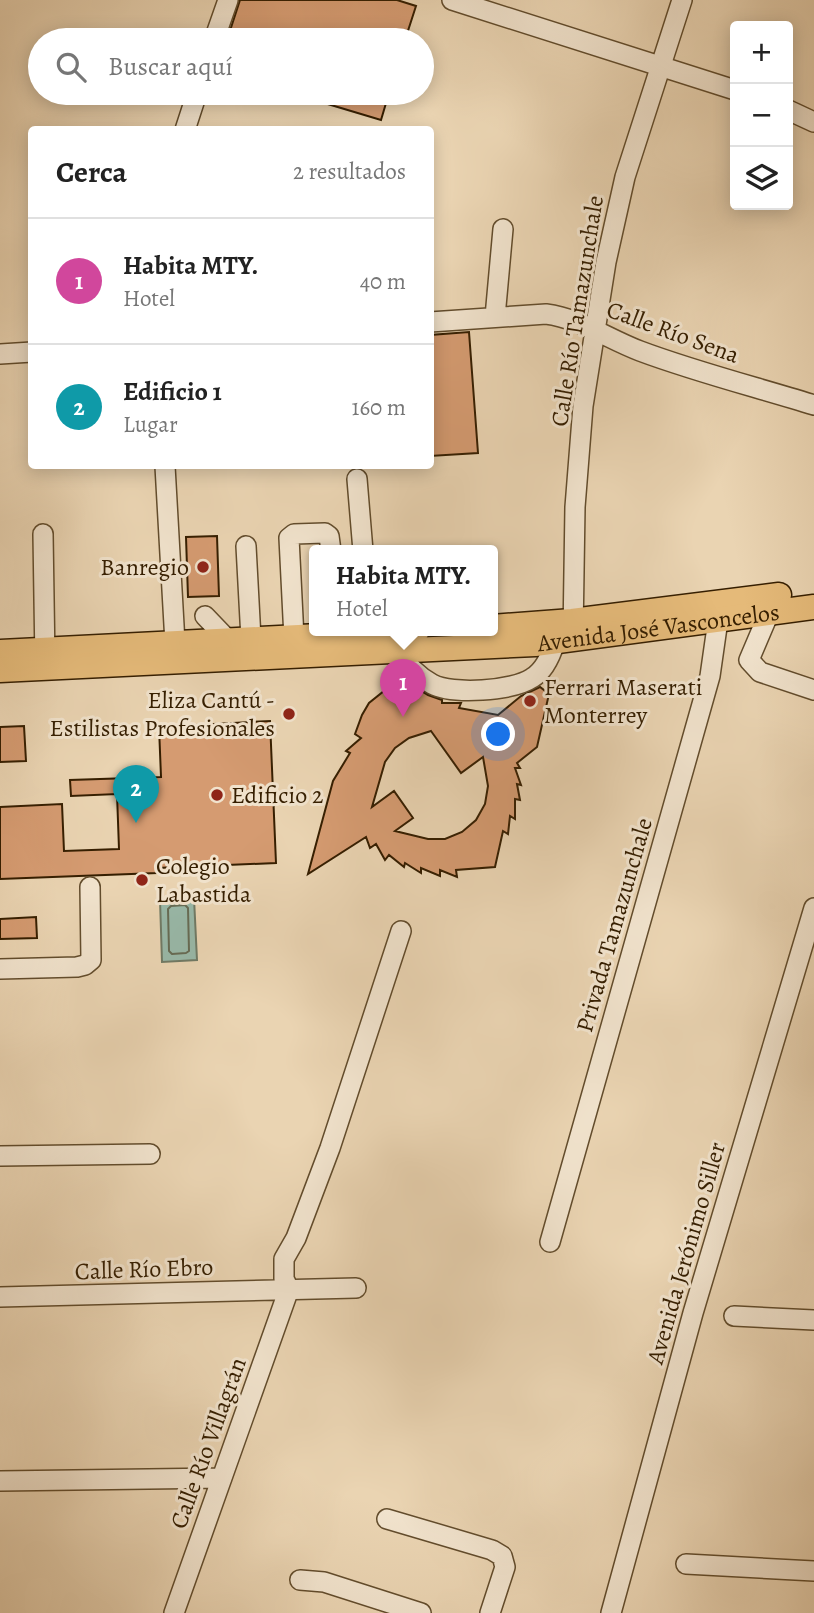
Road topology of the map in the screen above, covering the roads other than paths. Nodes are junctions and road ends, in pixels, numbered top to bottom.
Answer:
1 (228, 0) edge
2 (452, 0) edge
3 (682, 0) edge
4 (218, 28) edge
5 (659, 67) junction
6 (730, 88) edge
7 (193, 105) edge
8 (793, 109) edge
9 (793, 111) edge
10 (814, 111) edge
11 (814, 122) edge
12 (186, 126) edge
13 (503, 229) dead end
14 (495, 317) junction
15 (434, 322) edge
16 (594, 332) junction
17 (28, 352) edge
18 (0, 354) edge
19 (814, 405) edge
20 (165, 469) edge
21 (357, 480) dead end
22 (43, 534) dead end
23 (330, 545) edge
24 (362, 545) edge
25 (246, 546) dead end
26 (814, 590) edge
27 (814, 607) edge
28 (717, 611) junction
29 (769, 613) junction
30 (174, 614) junction
31 (498, 628) edge
32 (567, 634) junction
33 (311, 636) edge
34 (294, 638) junction
35 (240, 639) junction
36 (175, 643) junction
37 (0, 652) edge
38 (396, 652) junction
39 (45, 659) junction
40 (0, 670) edge
41 (814, 690) edge
42 (90, 887) dead end
43 (814, 908) edge
44 (401, 931) dead end
45 (0, 969) edge
46 (150, 1154) dead end
47 (0, 1156) edge
48 (550, 1242) dead end
49 (356, 1288) dead end
50 (289, 1289) junction
51 (0, 1297) edge
52 (734, 1316) dead end
53 (814, 1321) edge
54 (222, 1478) junction
55 (0, 1481) edge
56 (387, 1518) dead end
57 (686, 1564) dead end
58 (814, 1571) edge
59 (300, 1580) dead end
60 (174, 1613) edge
61 (421, 1613) edge
62 (490, 1613) edge
63 (611, 1613) edge

1 - 4 street
2 - 5 street
3 - 5 street, Calle Río Tamazunchale
5 - 6 street
5 - 16 street, Calle Río Tamazunchale
7 - 12 street
8 - 10 street
9 - 11 street
13 - 14 street
14 - 15 street, Calle Río Sena
14 - 16 street, Calle Río Sena
16 - 19 street, Calle Río Sena
16 - 32 street, Calle Río Tamazunchale
17 - 18 street
20 - 30 street
21 - 24 street
22 - 39 street
23 - 34 street
25 - 35 street
26 - 28 main road, Avenida José Vasconcelos
27 - 29 main road, Avenida José Vasconcelos
28 - 29 main road, Avenida José Vasconcelos
28 - 32 main road, Avenida José Vasconcelos
28 - 48 street, Privada Tamazunchale
29 - 41 street
30 - 35 street
30 - 36 street
31 - 32 main road, Avenida José Vasconcelos
32 - 38 main road, Avenida José Vasconcelos
32 - 38 street
33 - 34 main road, Avenida José Vasconcelos
34 - 35 main road, Avenida José Vasconcelos
35 - 36 main road, Avenida José Vasconcelos
36 - 39 main road, Avenida José Vasconcelos
37 - 39 main road, Avenida José Vasconcelos
38 - 39 main road, Avenida José Vasconcelos
39 - 40 main road, Avenida José Vasconcelos
42 - 45 street
43 - 63 street, Avenida Jerónimo Siller
44 - 50 street
46 - 47 street
49 - 50 street, Calle Río Ebro
50 - 51 street, Calle Río Ebro
50 - 54 street, Calle Río Villagrán
52 - 53 street
54 - 55 street
54 - 60 street, Calle Río Villagrán
56 - 62 street
57 - 58 street
59 - 61 street

